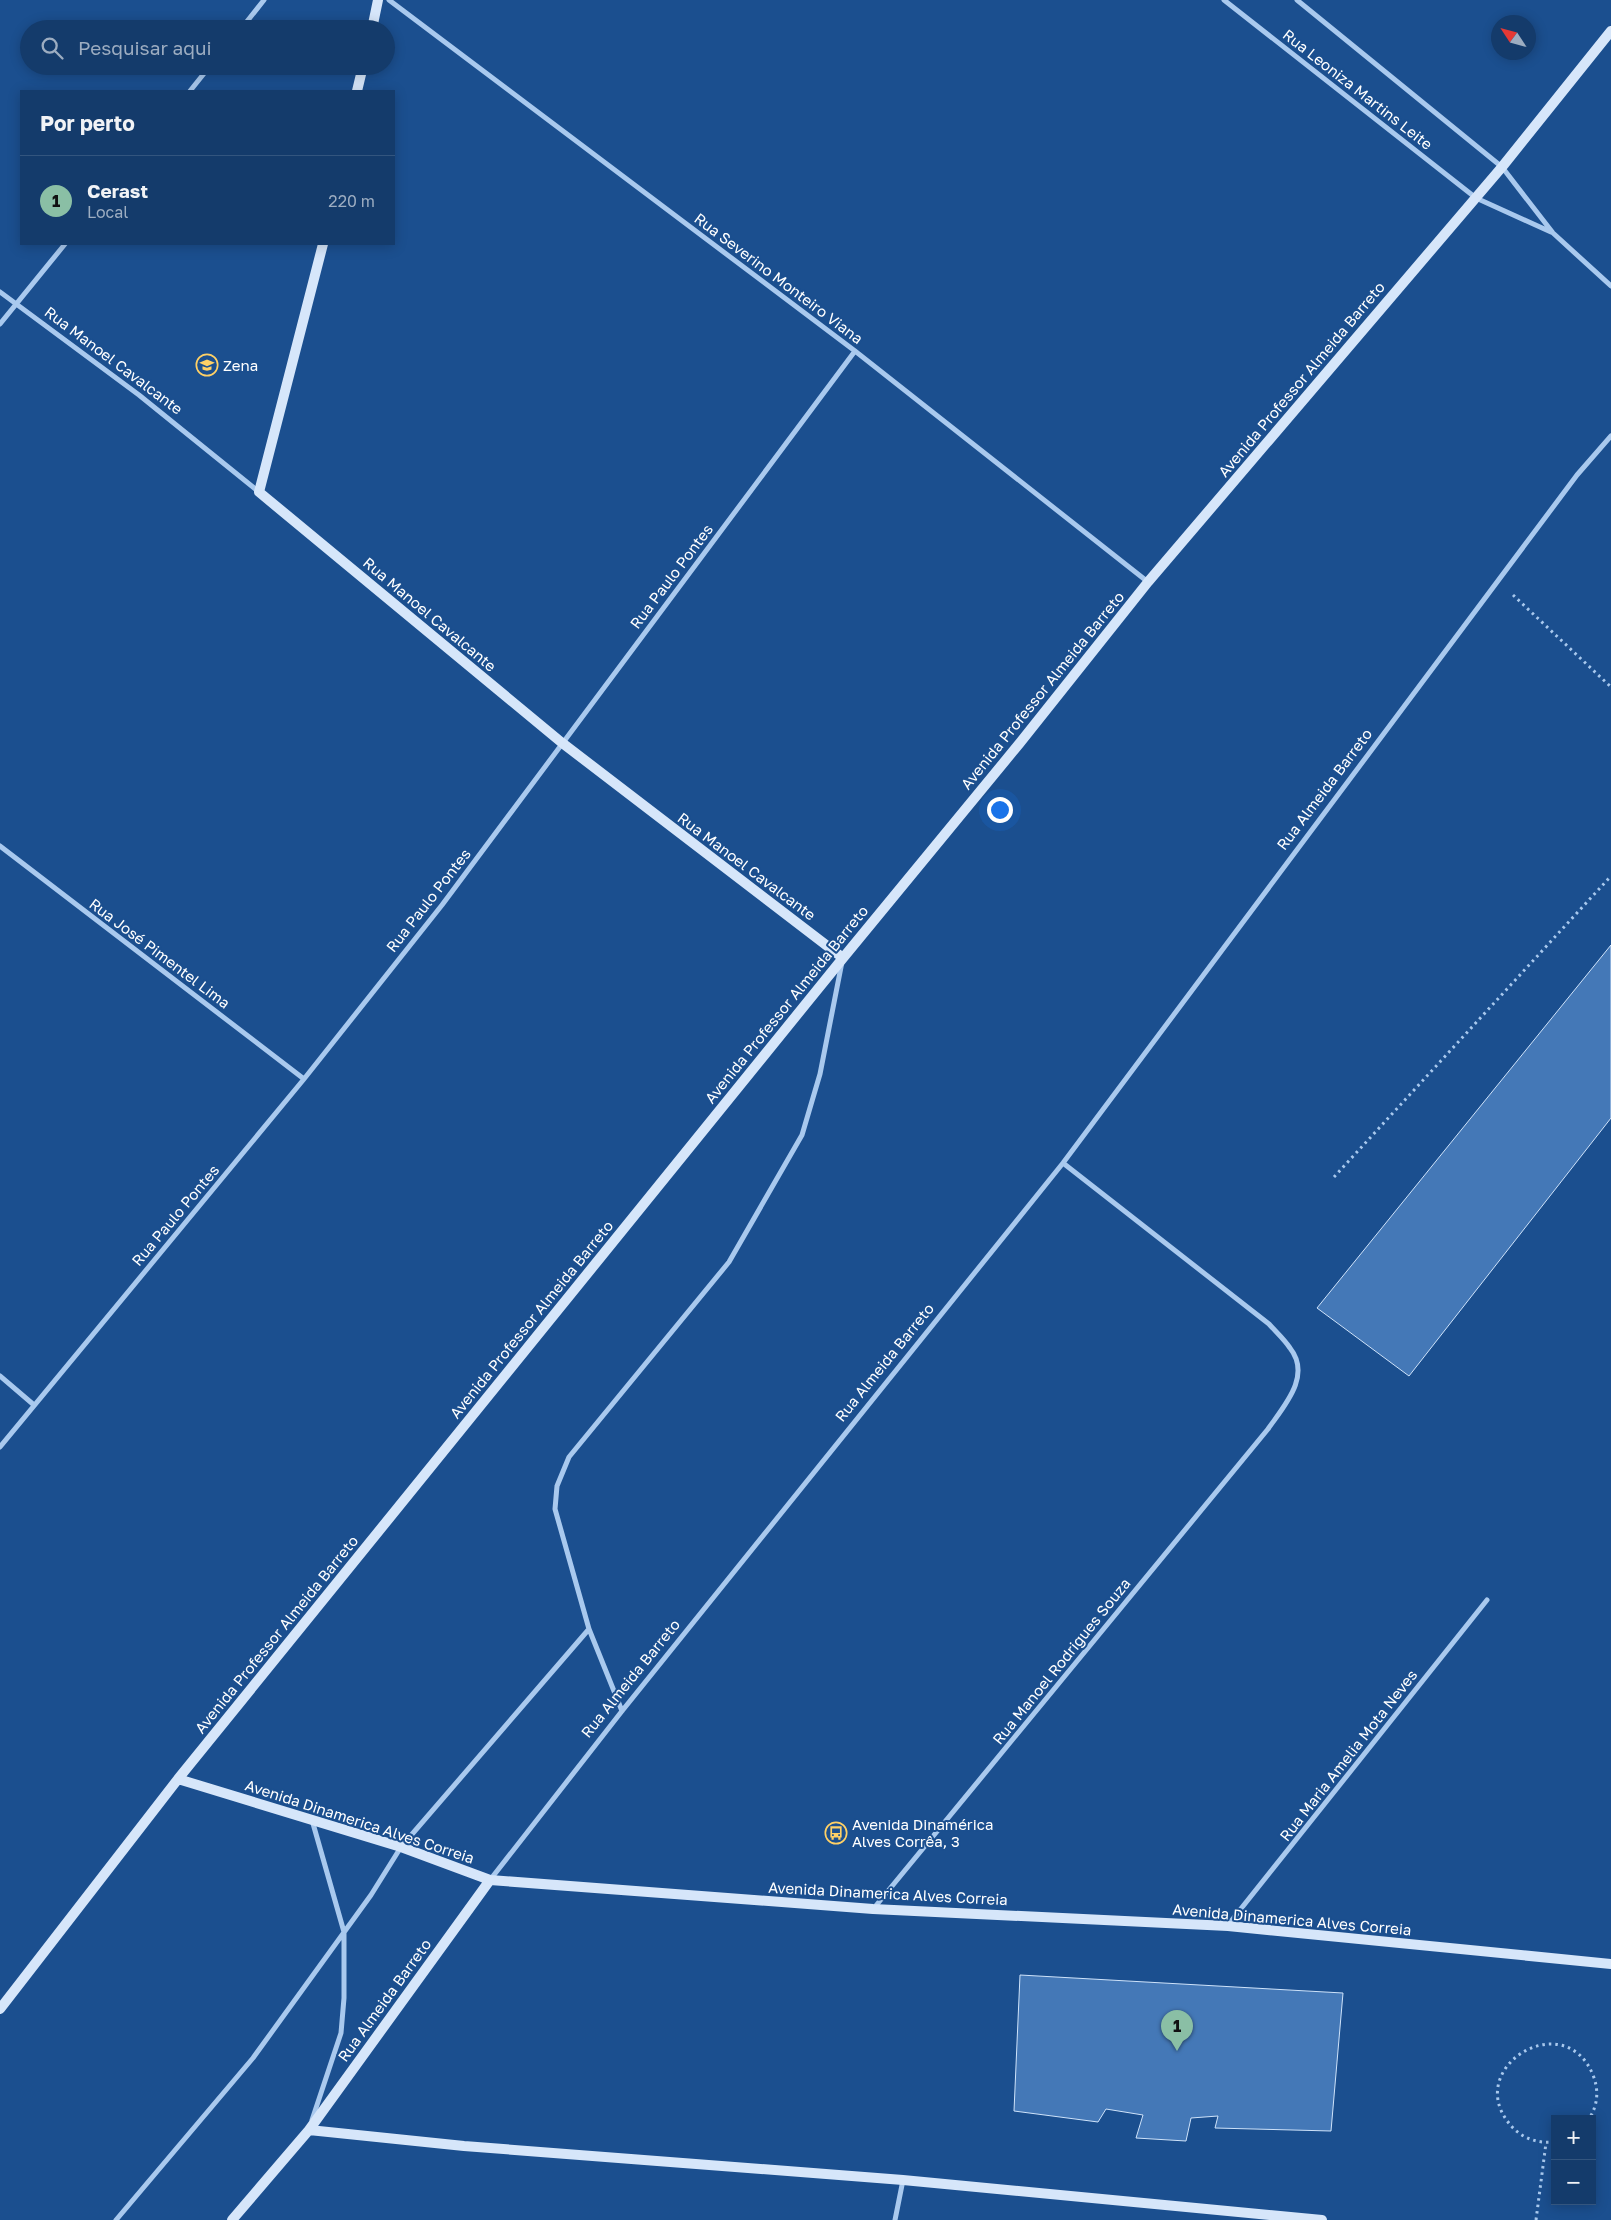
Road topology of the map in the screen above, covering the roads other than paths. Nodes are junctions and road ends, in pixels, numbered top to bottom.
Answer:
1 (264, 0) edge
2 (378, 0) edge
3 (389, 0) edge
4 (1224, 0) edge
5 (1296, 0) edge
6 (248, 20) edge
7 (374, 20) edge
8 (1611, 31) edge
9 (203, 75) edge
10 (361, 75) edge
11 (191, 90) edge
12 (357, 90) edge
13 (1502, 167) junction
14 (1476, 198) junction
15 (1553, 233) junction
16 (64, 245) edge
17 (323, 245) edge
18 (1611, 286) edge
19 (0, 292) edge
20 (15, 305) junction
21 (0, 324) edge
22 (855, 351) junction
23 (1611, 436) edge
24 (259, 492) junction
25 (1148, 582) junction
26 (561, 742) junction
27 (0, 846) edge
28 (843, 958) junction
29 (304, 1079) junction
30 (1063, 1163) junction
31 (0, 1376) edge
32 (34, 1405) junction
33 (0, 1447) edge
34 (1487, 1600) dead end
35 (588, 1629) junction
36 (622, 1712) junction
37 (178, 1779) junction
38 (311, 1818) junction
39 (401, 1847) junction
40 (490, 1880) junction
41 (873, 1909) junction
42 (1228, 1926) junction
43 (344, 1932) junction
44 (1611, 1964) edge
45 (0, 2009) edge
46 (309, 2130) junction
47 (903, 2180) junction
48 (116, 2220) edge
49 (232, 2220) edge
50 (896, 2220) edge
51 (1322, 2220) edge

1 - 6 street
2 - 7 street
3 - 22 street, Rua Severino Monteiro Viana
4 - 14 street, Rua Leoniza Martins Leite
5 - 13 street, Rua Leoniza Martins Leite
8 - 13 street, Avenida Professor Almeida Barreto
9 - 11 street
10 - 12 street
13 - 14 street, Avenida Professor Almeida Barreto
13 - 15 street, Rua Leoniza Martins Leite
14 - 15 street, Rua Leoniza Martins Leite
14 - 25 street, Avenida Professor Almeida Barreto
15 - 18 street
16 - 20 street
17 - 24 street
19 - 20 street, Rua Manoel Cavalcante
20 - 21 street
20 - 24 street, Rua Manoel Cavalcante
22 - 25 street, Rua Severino Monteiro Viana
22 - 26 street, Rua Paulo Pontes
23 - 30 street, Rua Almeida Barreto
24 - 26 street, Rua Manoel Cavalcante
25 - 28 street, Avenida Professor Almeida Barreto
26 - 28 street, Rua Manoel Cavalcante
26 - 29 street, Rua Paulo Pontes
27 - 29 street, Rua José Pimentel Lima
28 - 35 street
28 - 37 street, Avenida Professor Almeida Barreto
29 - 32 street, Rua Paulo Pontes
30 - 36 street, Rua Almeida Barreto
30 - 41 street, Rua Manoel Rodrigues Souza
31 - 32 street
32 - 33 street, Rua Paulo Pontes
34 - 42 street, Rua Maria Amelia Mota Neves
35 - 36 street
35 - 39 street
36 - 40 street, Rua Almeida Barreto
37 - 38 street, Avenida Dinamerica Alves Correia
37 - 45 street, Avenida Professor Almeida Barreto
38 - 39 street, Avenida Dinamerica Alves Correia
38 - 43 street
39 - 40 street, Avenida Dinamerica Alves Correia
39 - 43 street
40 - 41 street, Avenida Dinamerica Alves Correia
40 - 46 street, Rua Almeida Barreto
41 - 42 street, Avenida Dinamerica Alves Correia
42 - 44 street, Avenida Dinamerica Alves Correia
43 - 46 street
43 - 48 street
46 - 47 street
46 - 49 street, Rua Almeida Barreto
47 - 50 street
47 - 51 street

